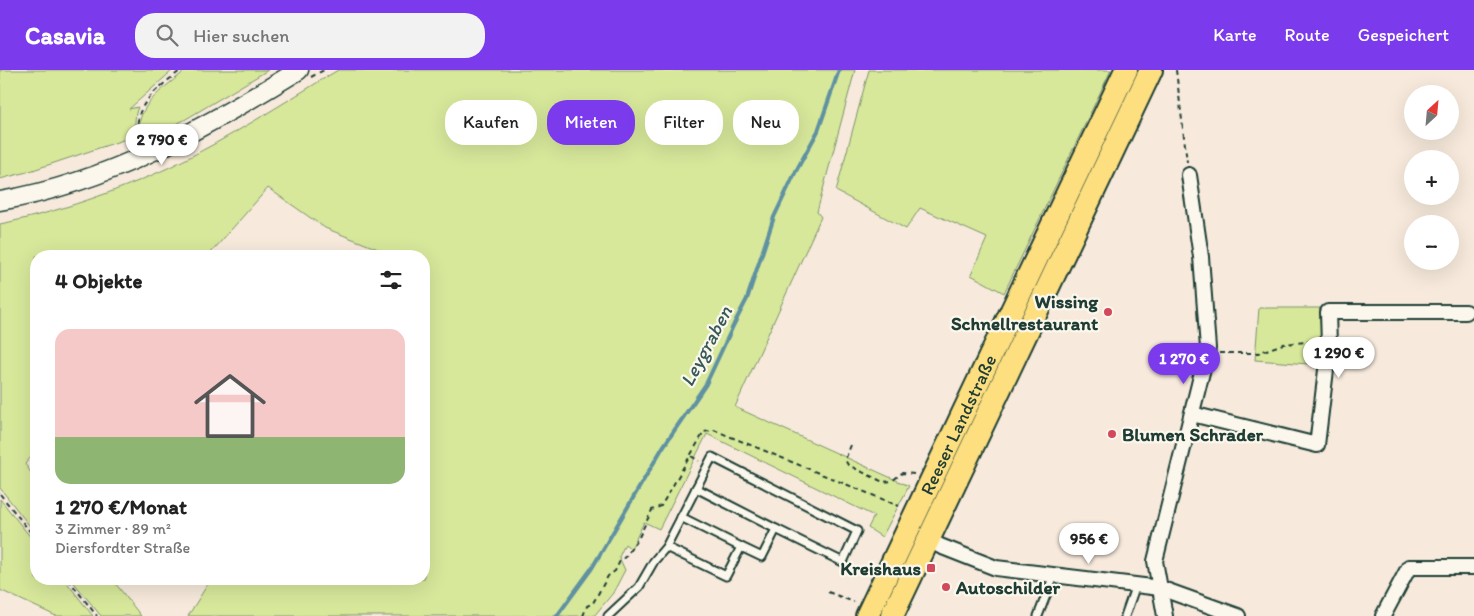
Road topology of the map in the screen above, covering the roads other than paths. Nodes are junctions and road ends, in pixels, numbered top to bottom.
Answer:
1 (299, 70) edge
2 (1126, 70) edge
3 (1151, 70) edge
4 (1189, 175) road end
5 (0, 201) edge
6 (1466, 312) dead end
7 (1192, 414) junction
8 (696, 488) junction
9 (681, 517) junction
10 (776, 529) junction
11 (928, 539) junction
12 (666, 547) junction
13 (741, 547) junction
14 (1474, 567) edge
15 (1054, 575) junction
16 (1136, 585) junction
17 (1160, 588) junction
18 (861, 609) edge
19 (608, 616) edge
20 (892, 616) edge
21 (1038, 616) edge
22 (1125, 616) edge
23 (1165, 616) edge
24 (1238, 616) edge
25 (1383, 616) edge

1 - 5 street
2 - 18 main road, Reeser Landstraße
3 - 11 main road, Reeser Landstraße
4 - 7 street
6 - 7 street
7 - 17 street
8 - 9 lane
8 - 10 lane
8 - 10 lane
9 - 12 lane
9 - 13 lane
10 - 13 lane
11 - 15 street
11 - 20 main road, Reeser Landstraße
12 - 13 lane
12 - 19 lane
14 - 25 street
15 - 16 street
15 - 21 lane
16 - 17 street
16 - 22 lane
17 - 23 street
17 - 24 street

